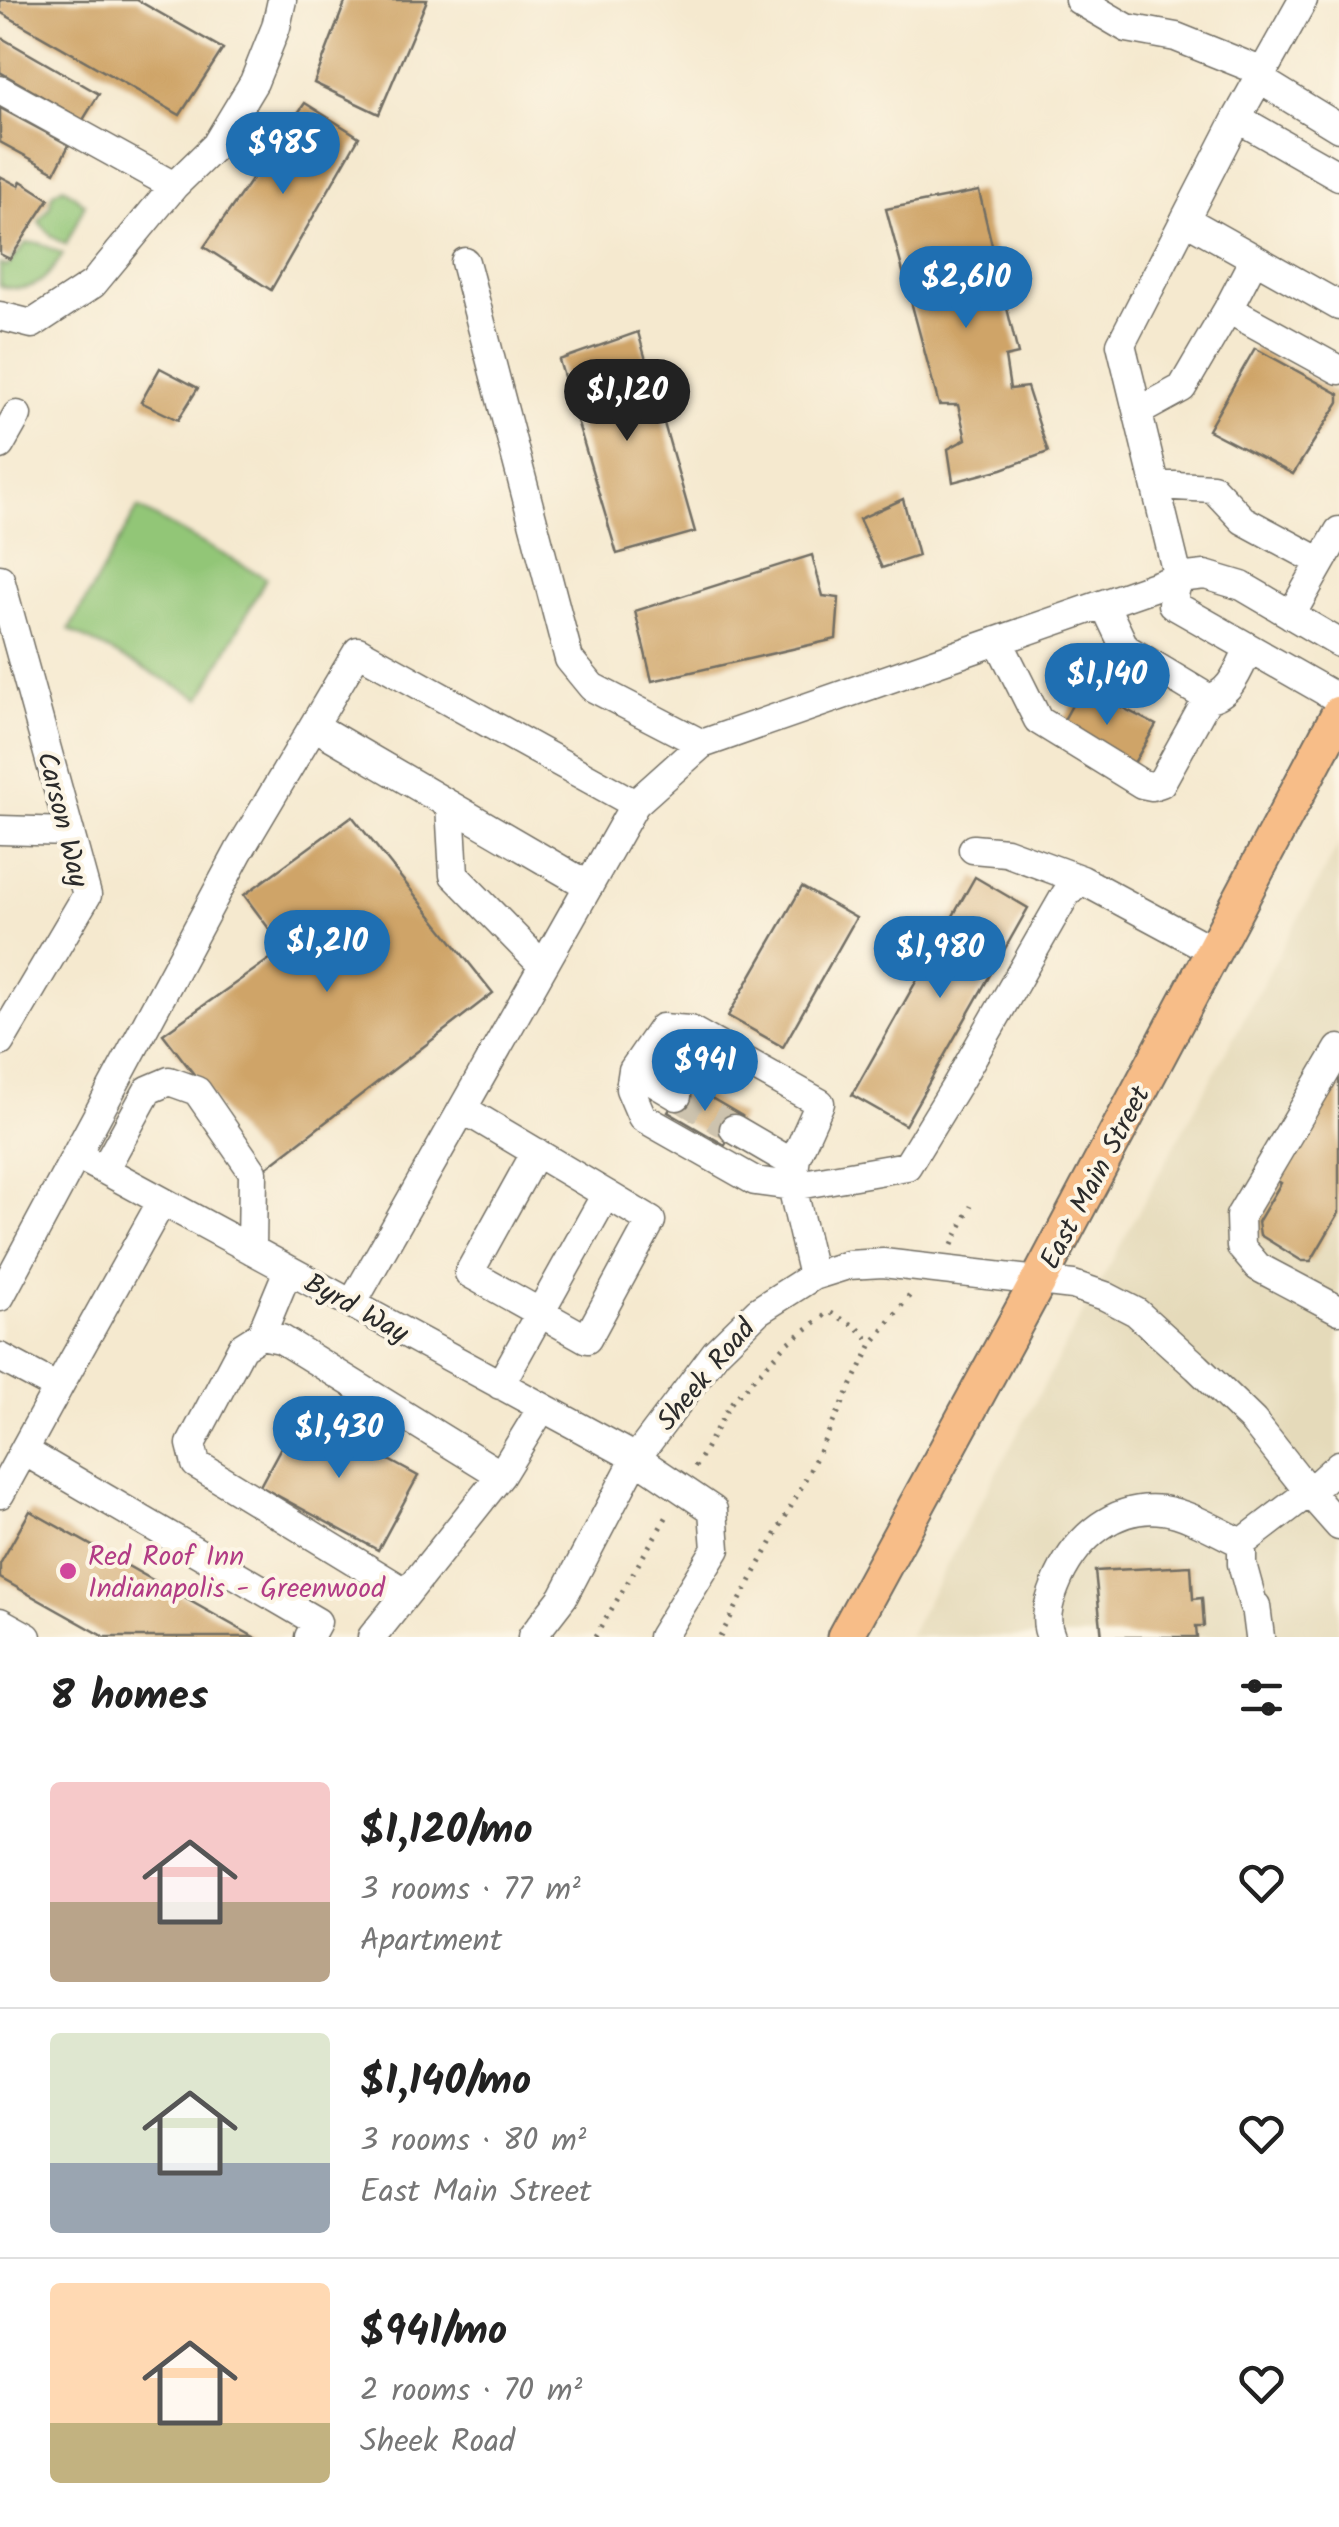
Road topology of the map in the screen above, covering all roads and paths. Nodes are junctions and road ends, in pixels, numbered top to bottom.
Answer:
1 (282, 0) edge
2 (1078, 0) edge
3 (1303, 0) edge
4 (1261, 76) junction
5 (0, 90) edge
6 (1237, 118) junction
7 (1339, 128) edge
8 (1339, 176) edge
9 (174, 186) junction
10 (1186, 220) junction
11 (1254, 259) junction
12 (465, 262) dead end
13 (1339, 306) edge
14 (1228, 309) junction
15 (0, 316) edge
16 (1339, 370) edge
17 (1138, 412) junction
18 (17, 415) dead end
19 (0, 445) edge
20 (1156, 485) junction
21 (1339, 530) edge
22 (1321, 562) junction
23 (1178, 578) junction
24 (0, 579) edge
25 (1104, 604) junction
26 (1292, 616) junction
27 (999, 642) junction
28 (1339, 643) edge
29 (1250, 648) junction
30 (1208, 698) junction
31 (1339, 699) edge
32 (1339, 714) edge
33 (314, 726) junction
34 (702, 744) junction
35 (635, 804) junction
36 (450, 805) junction
37 (0, 830) edge
38 (70, 832) junction
39 (973, 849) dead end
40 (1082, 880) junction
41 (588, 886) junction
42 (1212, 950) junction
43 (543, 966) junction
44 (0, 1042) edge
45 (1339, 1050) edge
46 (634, 1070) junction
47 (677, 1096) tunnel mouth
48 (462, 1109) junction
49 (734, 1128) tunnel mouth
50 (536, 1152) junction
51 (78, 1155) junction
52 (104, 1170) junction
53 (794, 1174) junction
54 (606, 1194) junction
55 (162, 1201) junction
56 (252, 1250) junction
57 (288, 1270) junction
58 (813, 1276) junction
59 (1039, 1280) junction
60 (0, 1297) edge
61 (352, 1304) junction
62 (902, 1304) dead end
63 (1339, 1310) edge
64 (540, 1313) junction
65 (261, 1336) junction
66 (872, 1344) junction
67 (0, 1357) edge
68 (500, 1385) junction
69 (58, 1388) junction
70 (542, 1408) junction
71 (24, 1452) junction
72 (636, 1458) junction
73 (1339, 1465) edge
74 (501, 1475) junction
75 (682, 1489) junction
76 (1309, 1492) junction
77 (0, 1494) edge
78 (1339, 1526) edge
79 (1242, 1543) junction
80 (406, 1592) junction
81 (1256, 1606) junction
82 (0, 1622) edge
83 (317, 1635) edge
84 (27, 1637) edge
85 (372, 1637) edge
86 (532, 1637) edge
87 (594, 1637) edge
88 (662, 1637) edge
89 (720, 1637) edge
90 (844, 1637) edge
91 (1050, 1637) edge
92 (1260, 1637) edge
93 (1281, 1637) edge

1 - 9 street
2 - 4 street
3 - 4 street
4 - 6 street
4 - 7 street
5 - 9 street
6 - 8 street
6 - 10 street
9 - 15 street
10 - 11 street
10 - 17 street
11 - 13 street
11 - 14 street
12 - 34 street
14 - 16 street
14 - 17 street
17 - 20 street
18 - 19 street
20 - 22 street
20 - 23 street
21 - 22 street
22 - 26 street
23 - 25 street
23 - 26 street
23 - 29 street
24 - 38 street, Carson Way
25 - 27 street
25 - 30 street
26 - 28 street
27 - 30 street
27 - 34 street
29 - 30 street
29 - 31 street
32 - 42 main road, East Main Street
33 - 35 street
33 - 36 street
33 - 51 street
34 - 35 street
35 - 41 street
36 - 41 street
36 - 43 street
37 - 38 street
38 - 44 street, Carson Way
39 - 40 street
40 - 42 street
40 - 53 street
41 - 43 street
42 - 59 main road, East Main Street
43 - 48 street
45 - 63 street
46 - 47 street
46 - 53 street
46 - 53 street
48 - 50 street
48 - 61 street
49 - 53 street
50 - 54 street
50 - 64 street
51 - 52 street, Byrd Way
51 - 60 street
52 - 55 street, Byrd Way
52 - 56 street
53 - 58 street
54 - 64 street
54 - 64 street
55 - 56 street, Byrd Way
55 - 69 street
56 - 57 street, Byrd Way
57 - 61 street, Byrd Way
57 - 65 street
58 - 59 street, Sheek Road
58 - 72 street, Sheek Road
59 - 76 street, Sheek Road
59 - 90 main road, East Main Street
61 - 68 street, Byrd Way
62 - 66 path
64 - 68 street
65 - 74 street
65 - 80 street
66 - 75 path
66 - 89 path
67 - 69 street
68 - 70 street, Byrd Way
69 - 71 street
70 - 72 street, Byrd Way
70 - 74 street
71 - 77 street
71 - 83 street
72 - 75 street, Byrd Way
72 - 86 street, Sheek Road
73 - 76 street
74 - 80 street
75 - 87 path
75 - 88 street, Byrd Way
76 - 78 street, Sheek Road
76 - 79 street
79 - 81 street
79 - 91 street
80 - 85 street
81 - 92 street
81 - 93 street
82 - 84 street

